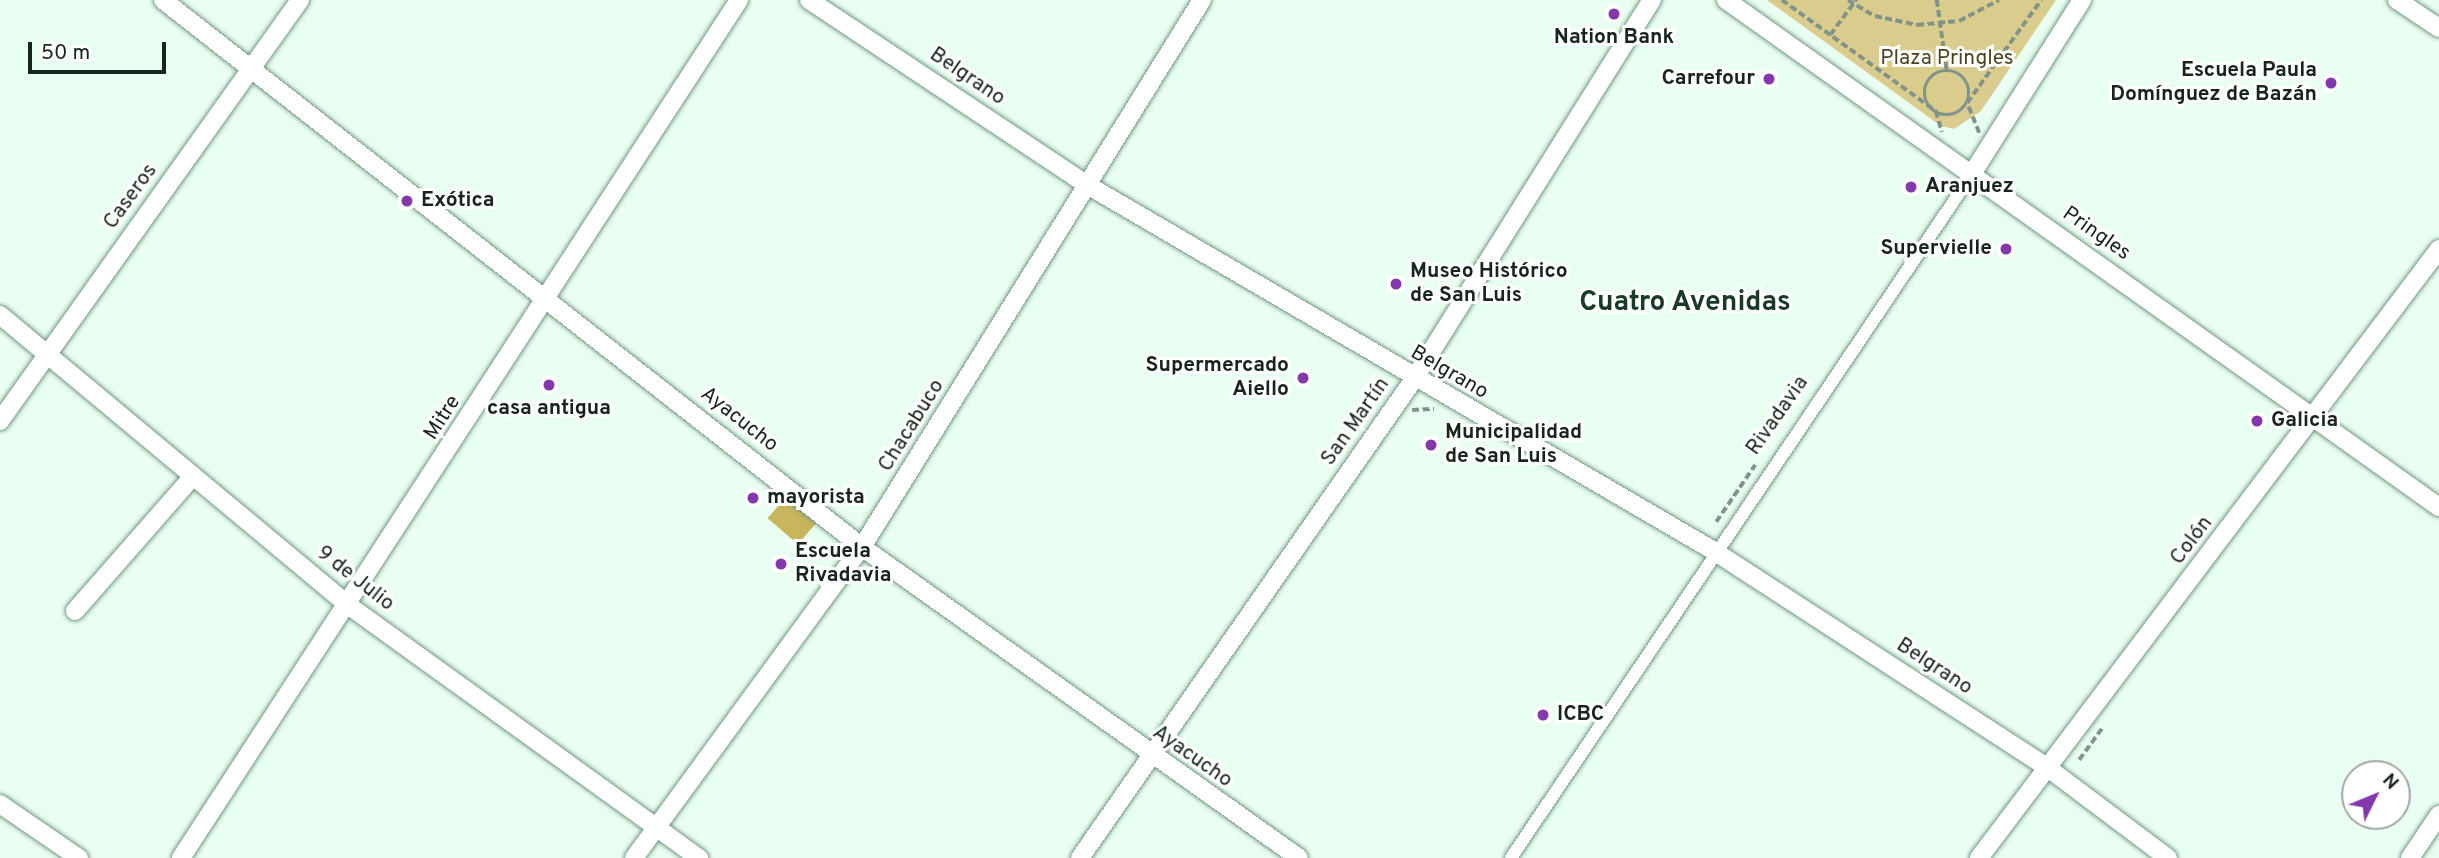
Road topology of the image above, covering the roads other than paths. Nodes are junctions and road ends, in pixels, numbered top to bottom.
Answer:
1 (163, 0) edge
2 (300, 0) edge
3 (739, 0) edge
4 (809, 0) edge
5 (1202, 0) edge
6 (1652, 0) edge
7 (1726, 0) edge
8 (2082, 0) edge
9 (2398, 0) edge
10 (2439, 28) edge
11 (251, 70) junction
12 (1972, 174) junction
13 (1089, 186) junction
14 (2439, 249) edge
15 (548, 298) junction
16 (0, 315) edge
17 (47, 352) junction
18 (1414, 379) junction
19 (2315, 416) junction
20 (0, 421) edge
21 (193, 476) junction
22 (2439, 507) edge
23 (862, 547) junction
24 (1714, 551) junction
25 (348, 605) junction
26 (75, 611) dead end
27 (1150, 757) junction
28 (2048, 768) junction
29 (0, 804) edge
30 (2439, 815) edge
31 (659, 824) junction
32 (79, 858) edge
33 (181, 858) edge
34 (634, 858) edge
35 (699, 858) edge
36 (1080, 858) edge
37 (1299, 858) edge
38 (1511, 858) edge
39 (1979, 858) edge
40 (2168, 858) edge
41 (2410, 858) edge

1 - 11 street, Ayacucho
2 - 11 street, Caseros
3 - 15 street, Mitre
4 - 13 street, Belgrano
5 - 13 street, Chacabuco
6 - 18 street, San Martín
7 - 12 street, Pringles
8 - 12 street, Rivadavia
9 - 10 street
11 - 15 street, Ayacucho
11 - 17 street, Caseros
12 - 19 street, Pringles
12 - 24 street, Rivadavia
13 - 18 street, Belgrano
13 - 23 street, Chacabuco
14 - 19 street, Colón
15 - 23 street, Ayacucho
15 - 25 street, Mitre
16 - 17 street, 9 de Julio
17 - 20 street, Caseros
17 - 21 street, 9 de Julio
18 - 24 street, Belgrano
18 - 27 street, San Martín
19 - 22 street, Pringles
19 - 28 street, Colón
21 - 25 street, 9 de Julio
21 - 26 street
23 - 27 street, Ayacucho
23 - 31 street, Chacabuco
24 - 28 street, Belgrano
24 - 38 street, Rivadavia
25 - 31 street, 9 de Julio
25 - 33 street, Mitre
27 - 36 street, San Martín
27 - 37 street, Ayacucho
28 - 39 street, Colón
28 - 40 street, Belgrano
29 - 32 street
30 - 41 street
31 - 34 street, Chacabuco
31 - 35 street, 9 de Julio

